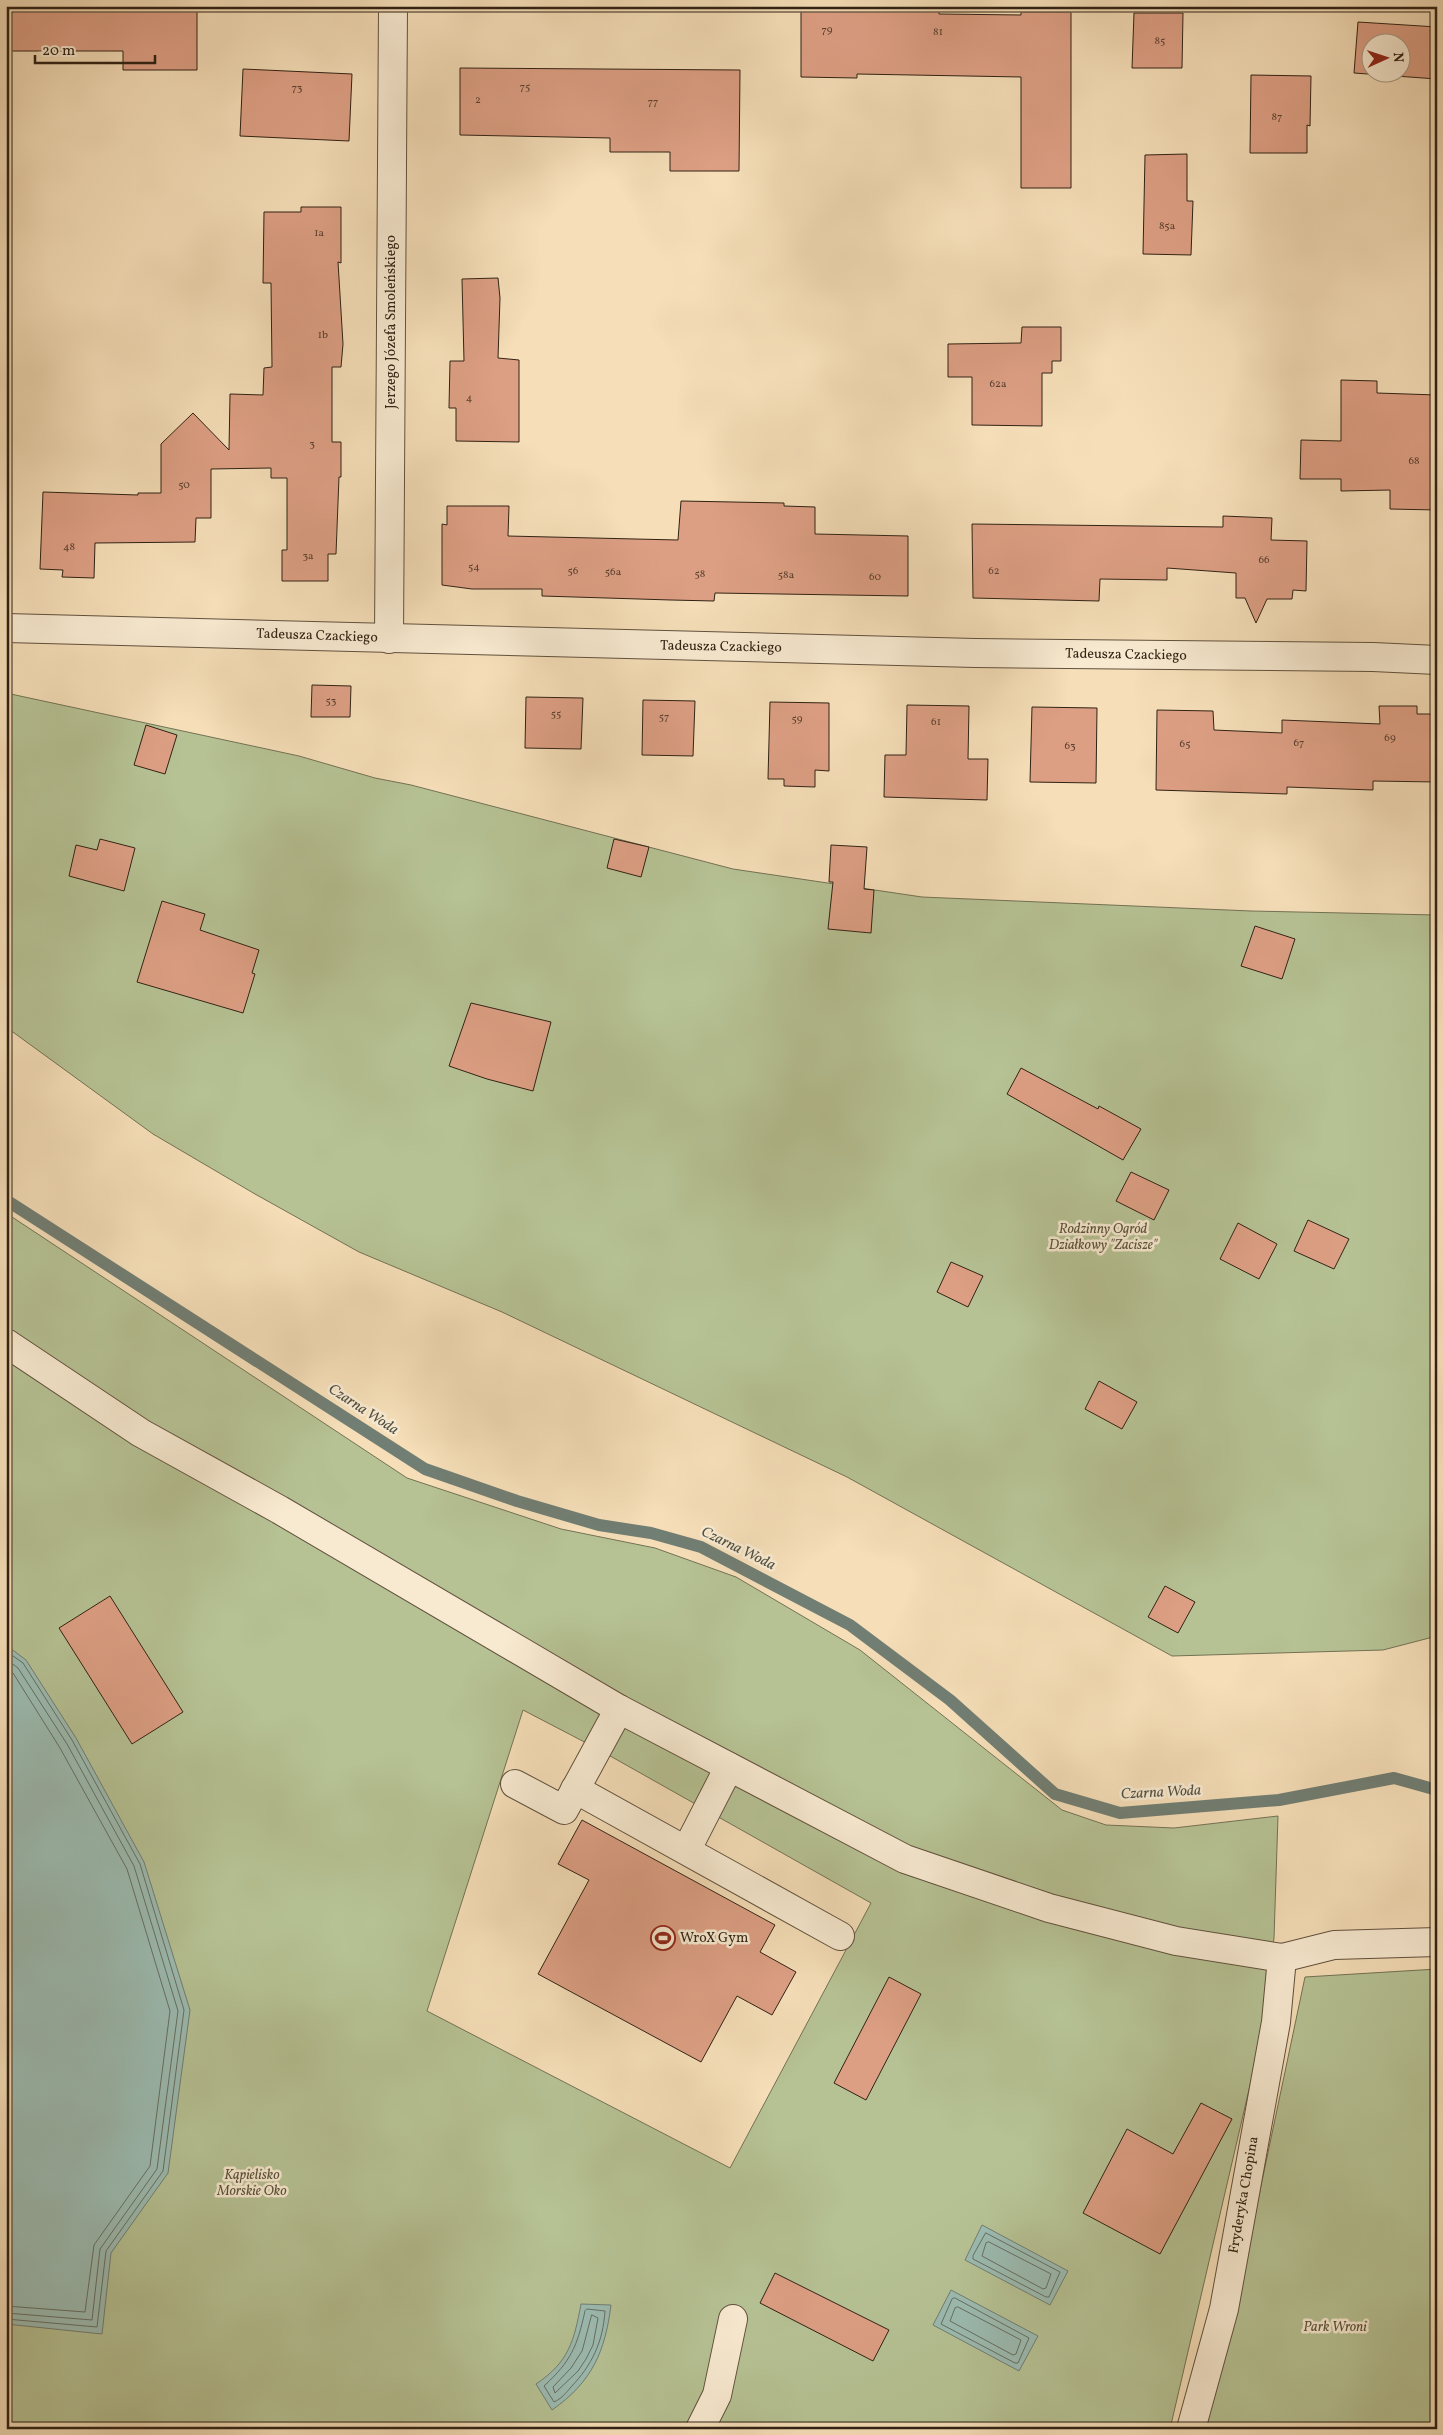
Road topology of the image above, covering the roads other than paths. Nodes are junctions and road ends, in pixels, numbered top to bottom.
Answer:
1 (393, 6) edge
2 (6, 628) edge
3 (389, 639) junction
4 (1437, 660) edge
5 (6, 1343) edge
6 (619, 1709) junction
7 (730, 1767) junction
8 (515, 1784) dead end
9 (575, 1789) junction
10 (687, 1849) junction
11 (840, 1936) dead end
12 (1437, 1942) edge
13 (1282, 1958) junction
14 (733, 2319) dead end
15 (700, 2429) edge
16 (1190, 2429) edge

1 - 3 street, Jerzego Józefa Smoleńskiego
2 - 3 street, Tadeusza Czackiego
3 - 4 street, Tadeusza Czackiego
5 - 6 street
6 - 7 street
6 - 9 street
7 - 10 street
7 - 13 street
8 - 9 street
9 - 10 street
10 - 11 street
12 - 13 street
13 - 16 street, Fryderyka Chopina
14 - 15 street

